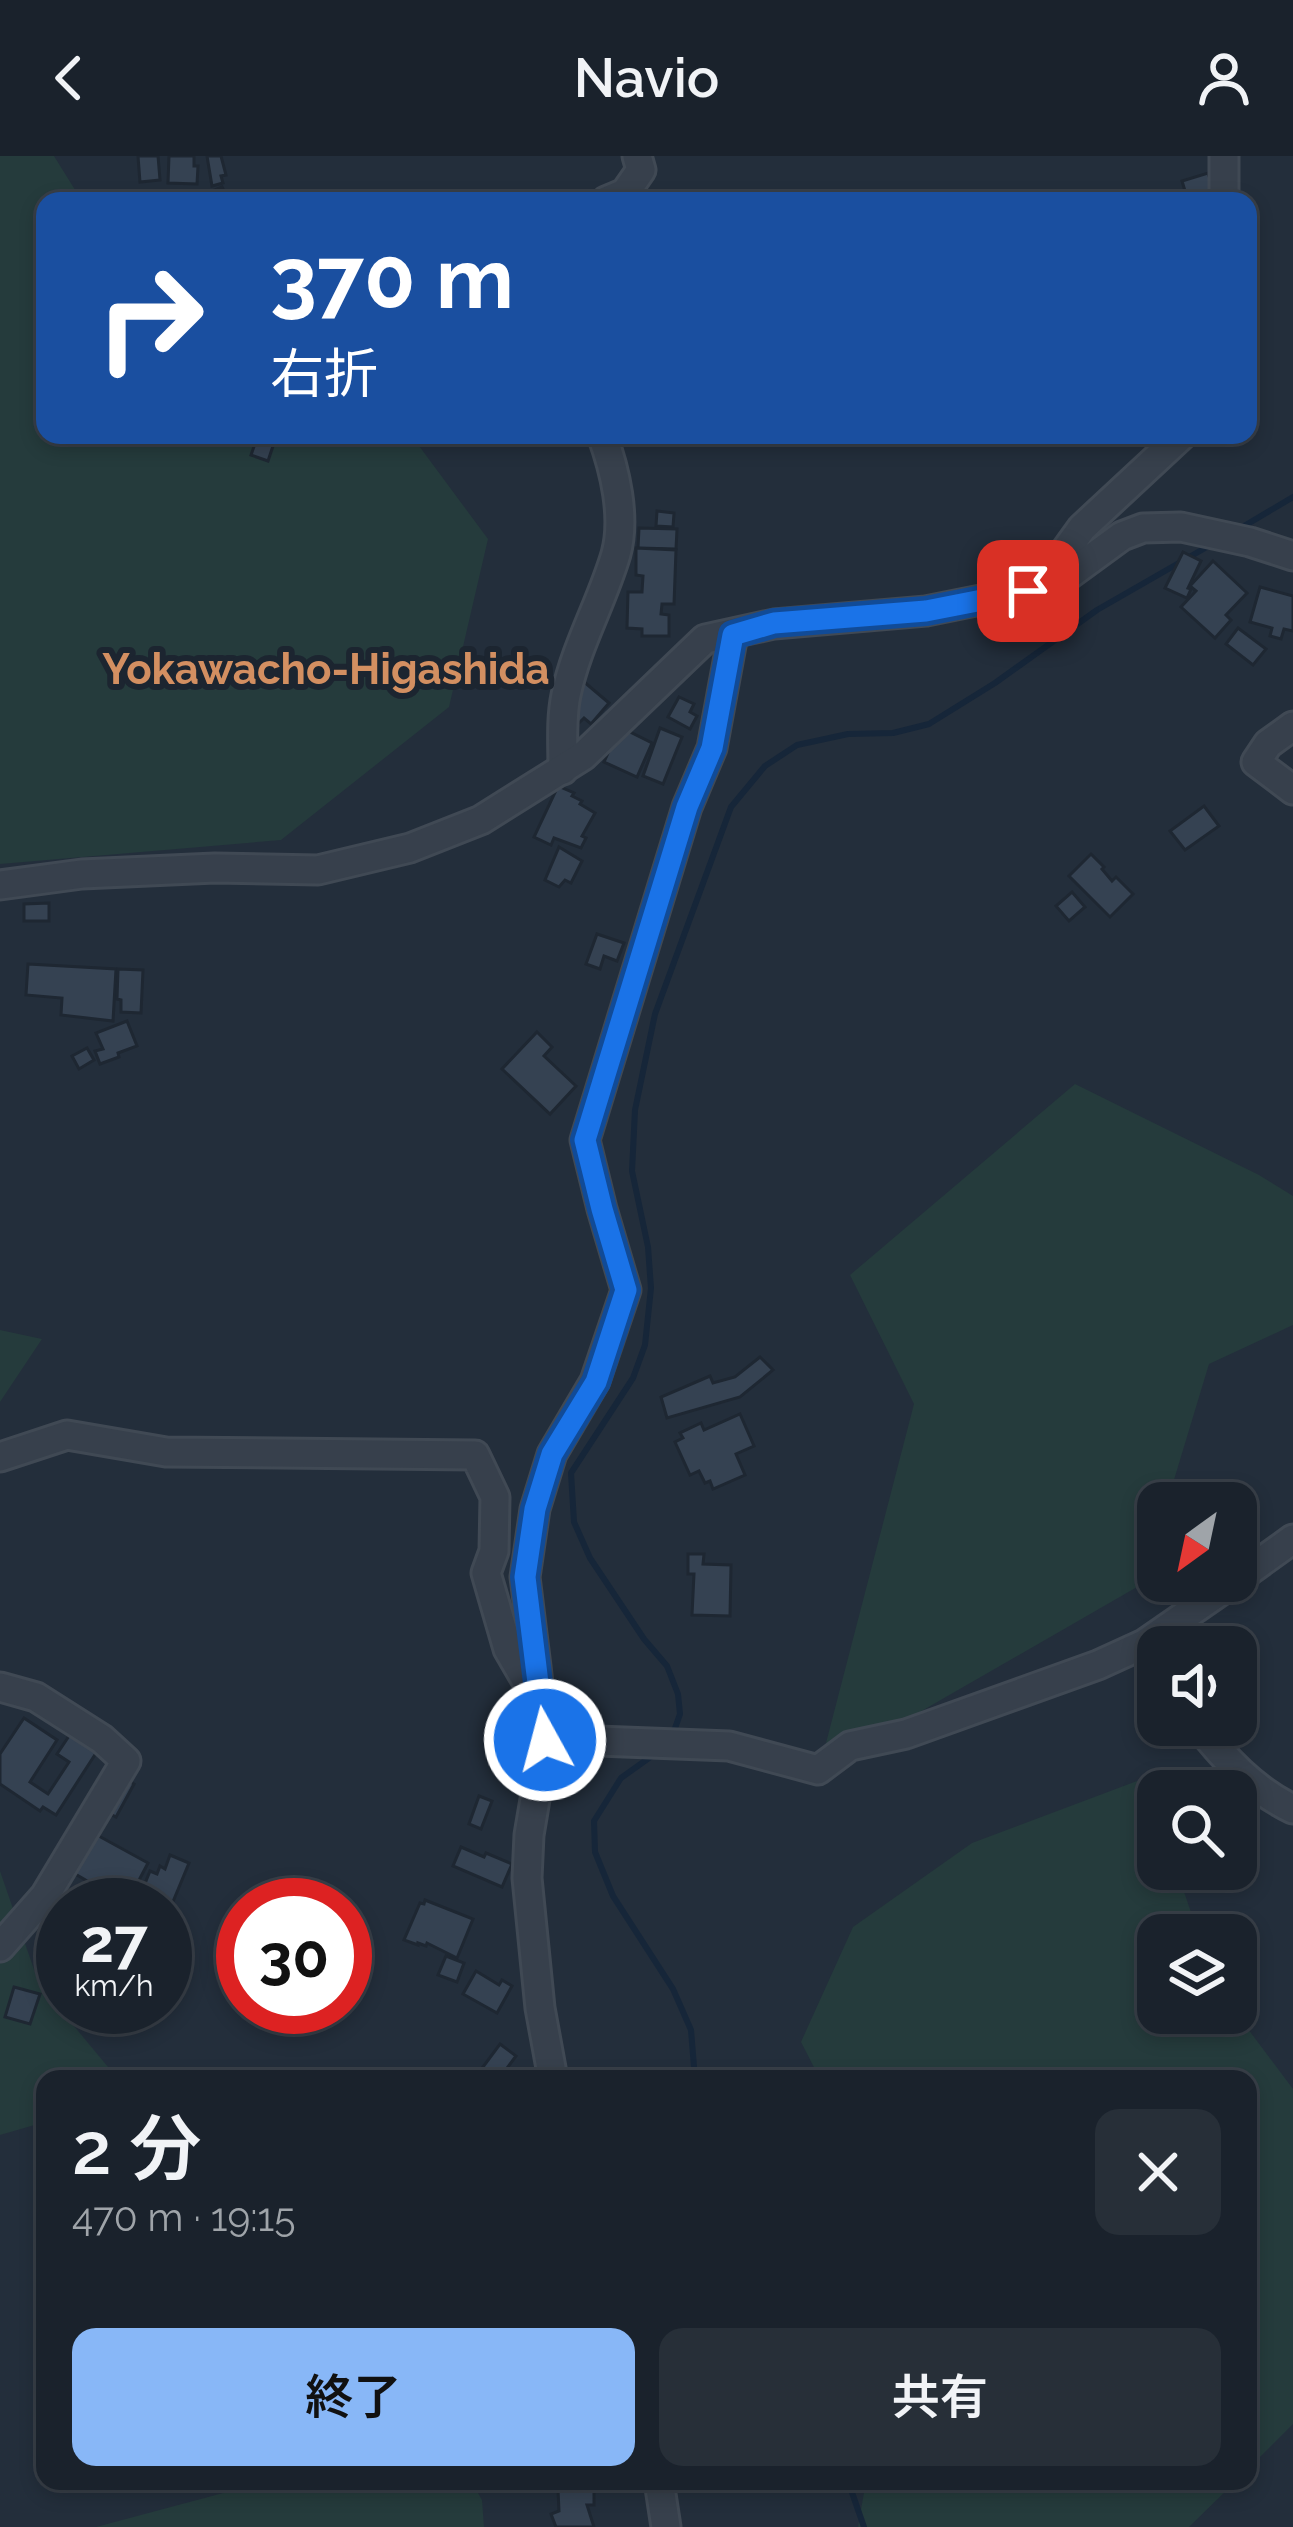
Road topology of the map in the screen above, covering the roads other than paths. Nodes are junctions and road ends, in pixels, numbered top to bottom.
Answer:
1 (637, 156) edge
2 (1223, 156) edge
3 (627, 192) edge
4 (1224, 192) edge
5 (605, 444) edge
6 (1172, 444) edge
7 (1293, 556) edge
8 (1055, 585) junction
9 (733, 635) junction
10 (1293, 726) edge
11 (562, 770) junction
12 (1293, 790) edge
13 (0, 885) edge
14 (0, 1457) edge
15 (1293, 1539) edge
16 (1257, 1566) edge
17 (1212, 1602) edge
18 (1185, 1626) edge
19 (1137, 1658) edge
20 (0, 1687) edge
21 (540, 1705) junction
22 (545, 1740) junction
23 (1215, 1746) edge
24 (1293, 1809) edge
25 (0, 1947) edge
26 (551, 2070) edge
27 (660, 2490) edge
28 (666, 2527) edge

1 - 3 street
2 - 4 street
5 - 11 street
6 - 8 street
7 - 8 street
8 - 9 street
9 - 11 street
9 - 21 street
10 - 12 street
11 - 13 street
14 - 21 street
15 - 16 street
17 - 18 street
19 - 22 street
20 - 25 street
21 - 22 street
22 - 26 street
23 - 24 street
27 - 28 street

